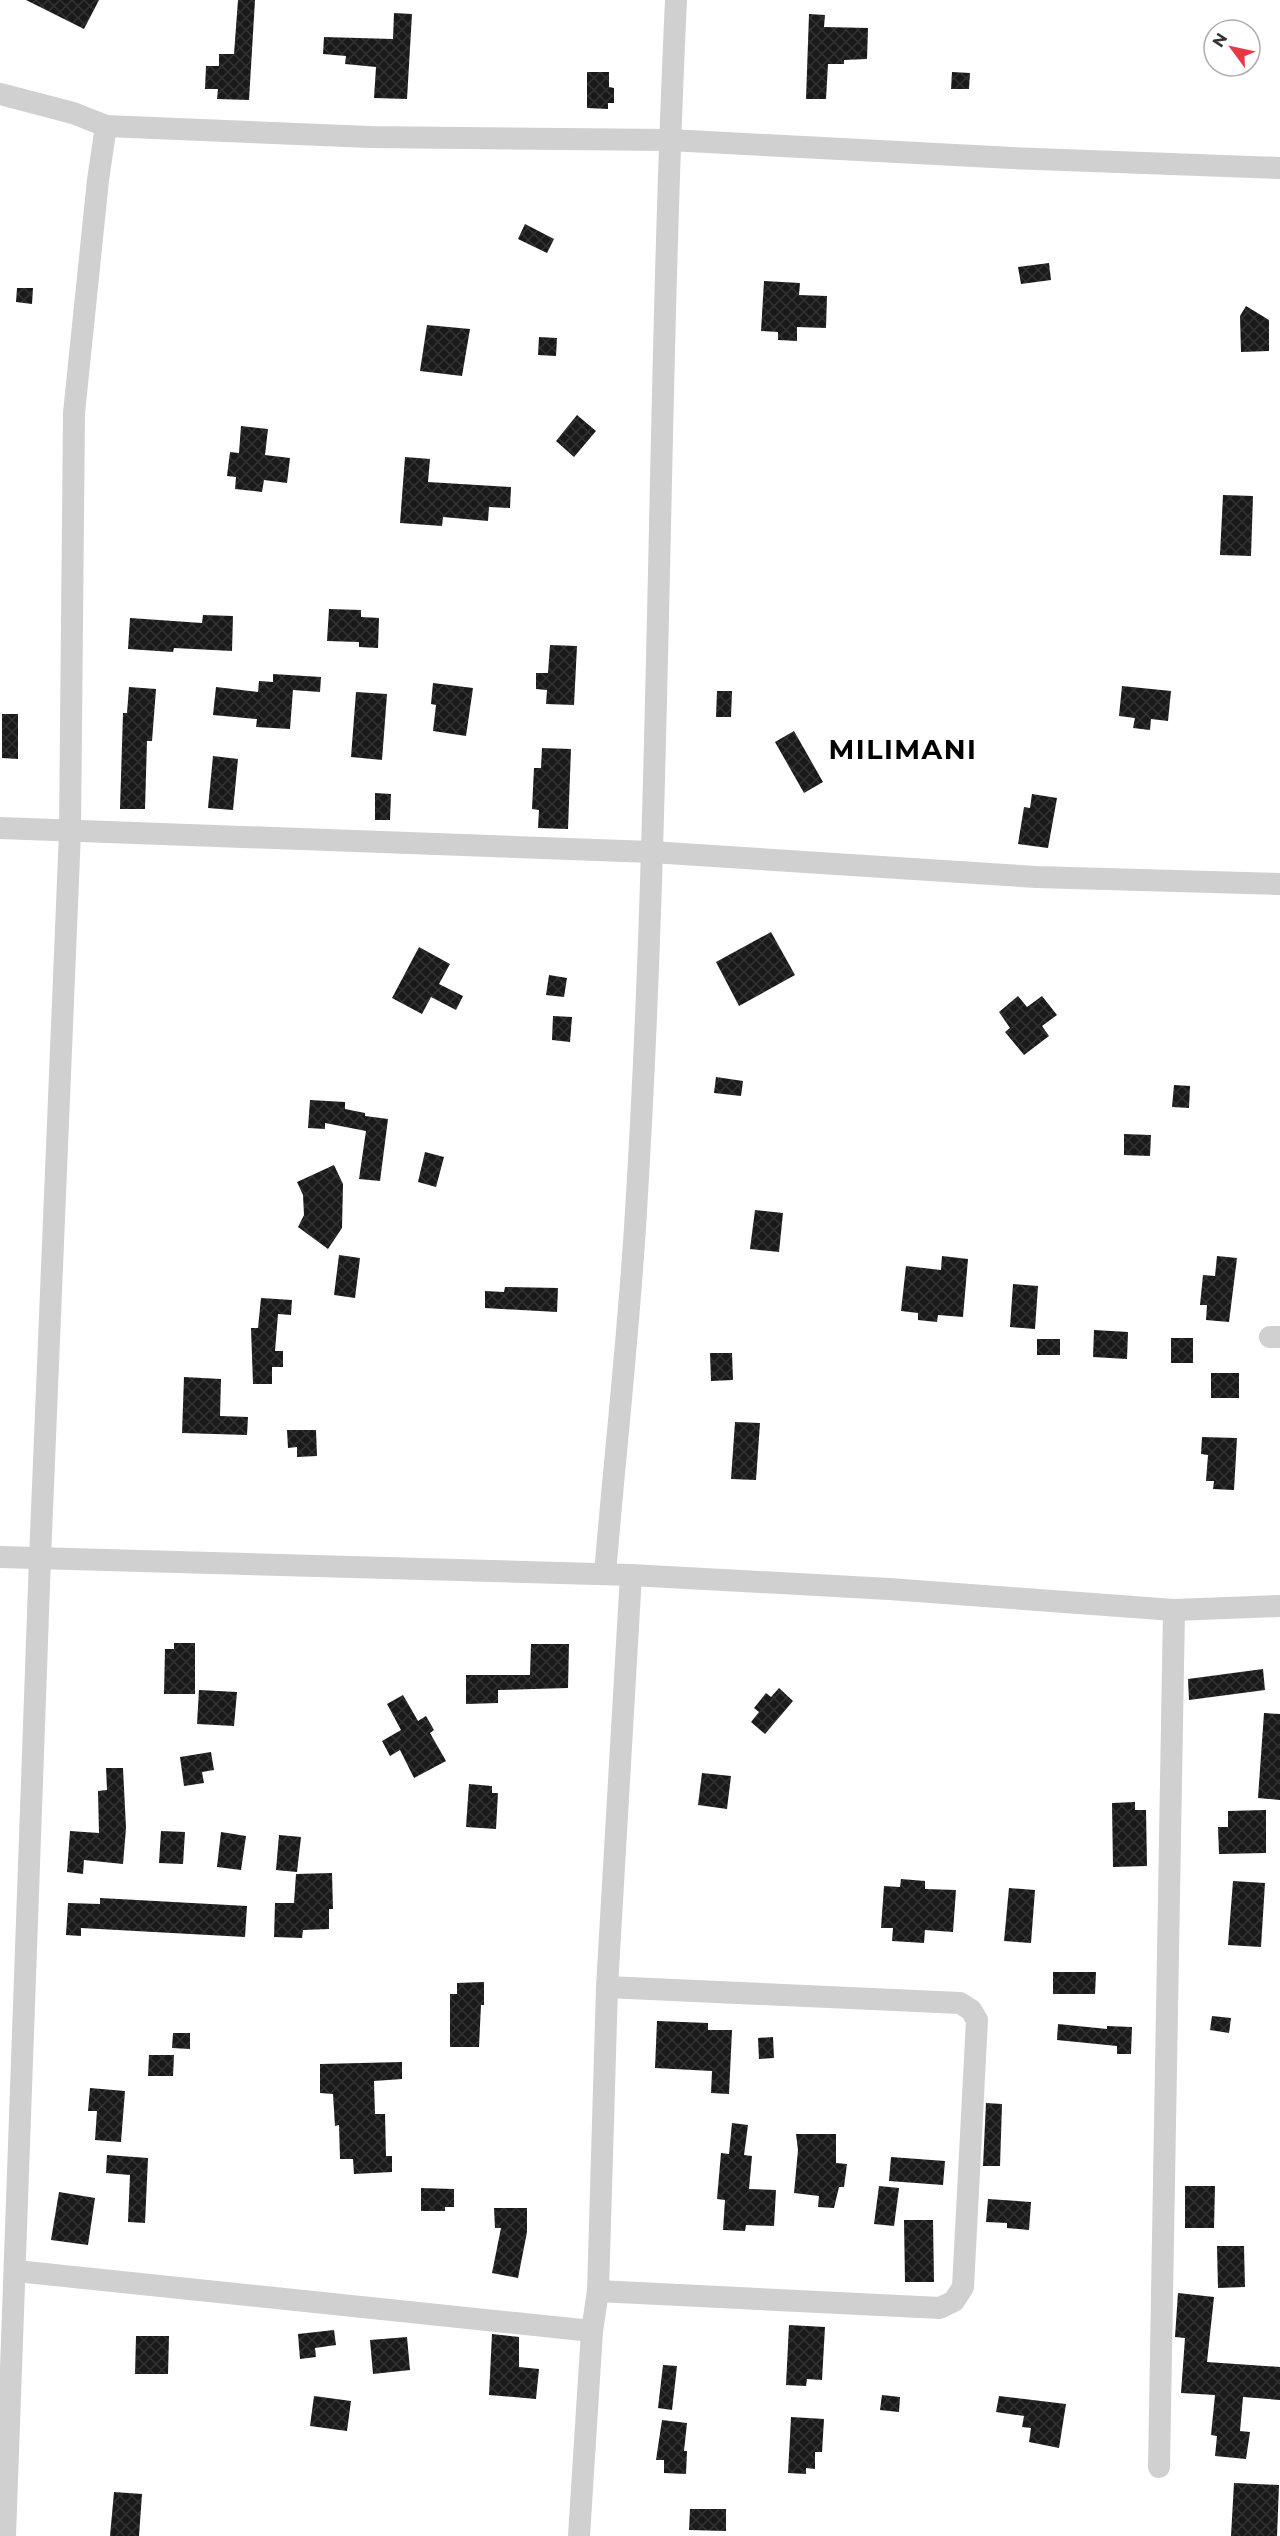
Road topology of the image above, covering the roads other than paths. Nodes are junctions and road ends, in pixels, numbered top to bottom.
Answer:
1 (676, 0) edge
2 (0, 94) edge
3 (106, 126) junction
4 (669, 140) junction
5 (1280, 168) edge
6 (0, 828) edge
7 (70, 832) junction
8 (651, 852) junction
9 (1280, 884) edge
10 (0, 1557) edge
11 (40, 1558) junction
12 (604, 1574) junction
13 (631, 1575) junction
14 (1280, 1606) edge
15 (1174, 1610) junction
16 (607, 1987) junction
17 (16, 2271) junction
18 (598, 2291) junction
19 (592, 2331) junction
20 (1159, 2468) dead end
21 (5, 2536) edge
22 (579, 2536) edge

1 - 4 street
2 - 3 street
3 - 4 street
3 - 7 street
4 - 5 street
4 - 8 street
6 - 7 street
7 - 8 street
7 - 11 street
8 - 9 street
8 - 12 street
10 - 11 street
11 - 12 street
11 - 17 street
12 - 13 street
13 - 15 street
13 - 16 street
14 - 15 street
15 - 20 street
16 - 18 street
16 - 18 street
17 - 19 street
17 - 21 street
18 - 19 street
19 - 22 street

